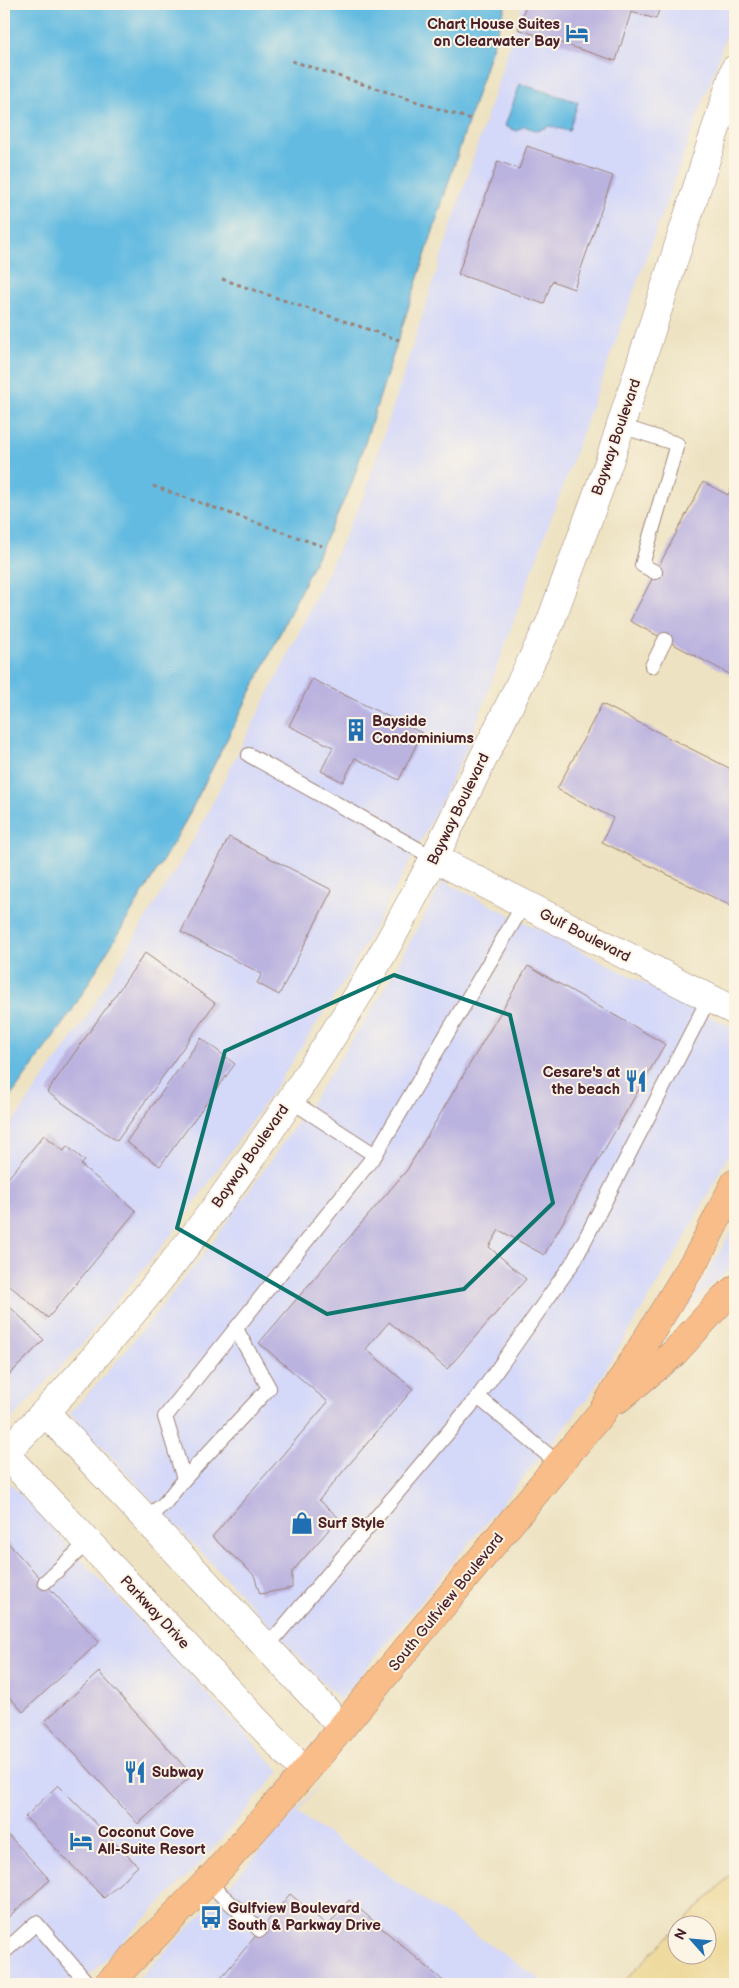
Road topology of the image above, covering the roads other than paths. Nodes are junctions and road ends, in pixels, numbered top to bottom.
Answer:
1 (735, 69) edge
2 (620, 426) junction
3 (655, 572) dead end
4 (665, 640) dead end
5 (652, 666) dead end
6 (249, 755) dead end
7 (434, 858) junction
8 (524, 904) junction
9 (709, 998) junction
10 (735, 1011) edge
11 (290, 1100) junction
12 (375, 1156) junction
13 (735, 1183) edge
14 (735, 1289) edge
15 (236, 1329) junction
16 (478, 1397) junction
17 (45, 1412) junction
18 (602, 1412) junction
19 (4, 1453) edge
20 (559, 1464) junction
21 (184, 1479) junction
22 (146, 1518) junction
23 (89, 1541) junction
24 (45, 1582) dead end
25 (266, 1648) junction
26 (342, 1727) junction
27 (305, 1772) junction
28 (207, 1882) junction
29 (260, 1930) dead end
30 (4, 1952) edge
31 (88, 1984) edge
32 (108, 1984) edge

1 - 2 street, Bayway Boulevard
2 - 3 lane
2 - 7 street, Bayway Boulevard
4 - 5 lane
6 - 7 lane
7 - 8 street, Gulf Boulevard
7 - 11 street, Bayway Boulevard
8 - 9 street, Gulf Boulevard
8 - 12 lane
9 - 10 street, Gulf Boulevard
9 - 16 lane
11 - 12 lane
11 - 17 street, Bayway Boulevard
12 - 15 lane
13 - 18 main road, South Gulfview Boulevard
14 - 18 main road
15 - 21 lane
15 - 21 lane
16 - 20 lane
16 - 25 lane
17 - 19 street, Bayway Boulevard
17 - 22 street
18 - 20 main road, South Gulfview Boulevard
19 - 23 street, Parkway Drive
20 - 26 main road, South Gulfview Boulevard
21 - 22 lane
22 - 25 street
23 - 24 lane
23 - 27 street, Parkway Drive
25 - 26 street
26 - 27 main road, South Gulfview Boulevard
27 - 28 main road, South Gulfview Boulevard
28 - 29 lane
28 - 32 main road, South Gulfview Boulevard
30 - 31 lane

